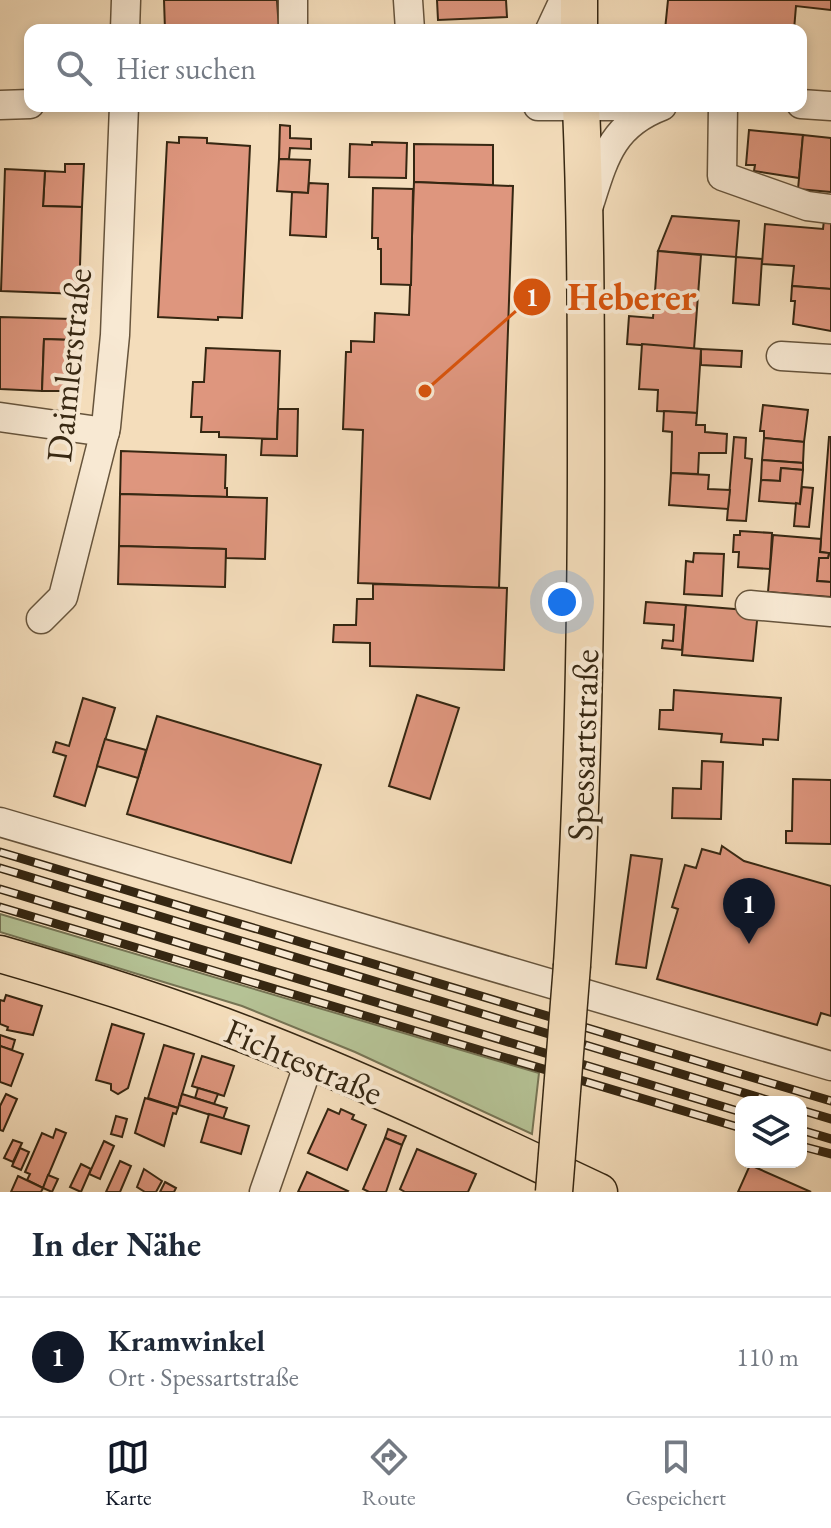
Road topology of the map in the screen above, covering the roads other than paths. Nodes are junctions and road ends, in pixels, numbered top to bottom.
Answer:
1 (126, 0) edge
2 (293, 0) edge
3 (408, 0) edge
4 (564, 0) edge
5 (579, 0) edge
6 (125, 24) edge
7 (293, 24) edge
8 (410, 24) edge
9 (553, 24) edge
10 (579, 24) edge
11 (24, 104) edge
12 (807, 104) edge
13 (0, 105) edge
14 (831, 106) edge
15 (124, 112) edge
16 (581, 112) edge
17 (650, 112) edge
18 (723, 112) edge
19 (831, 209) edge
20 (586, 217) junction
21 (781, 356) dead end
22 (831, 359) edge
23 (0, 417) edge
24 (105, 432) junction
25 (750, 605) dead end
26 (831, 612) edge
27 (41, 619) dead end
28 (0, 822) edge
29 (0, 954) edge
30 (310, 1060) junction
31 (831, 1066) edge
32 (264, 1192) edge
33 (554, 1192) edge
34 (599, 1192) edge

1 - 6 street
2 - 7 street
3 - 8 street
4 - 9 street
5 - 10 main road
11 - 13 street
12 - 14 street
15 - 24 street, Daimlerstraße
16 - 20 main road, Spessartstraße
17 - 20 street
18 - 19 street
20 - 33 main road, Spessartstraße, bridge
21 - 22 street
23 - 24 street
24 - 27 street, Daimlerstraße
25 - 26 street
28 - 31 street
29 - 30 main road, Fichtestraße
30 - 32 street
30 - 34 main road, Fichtestraße

